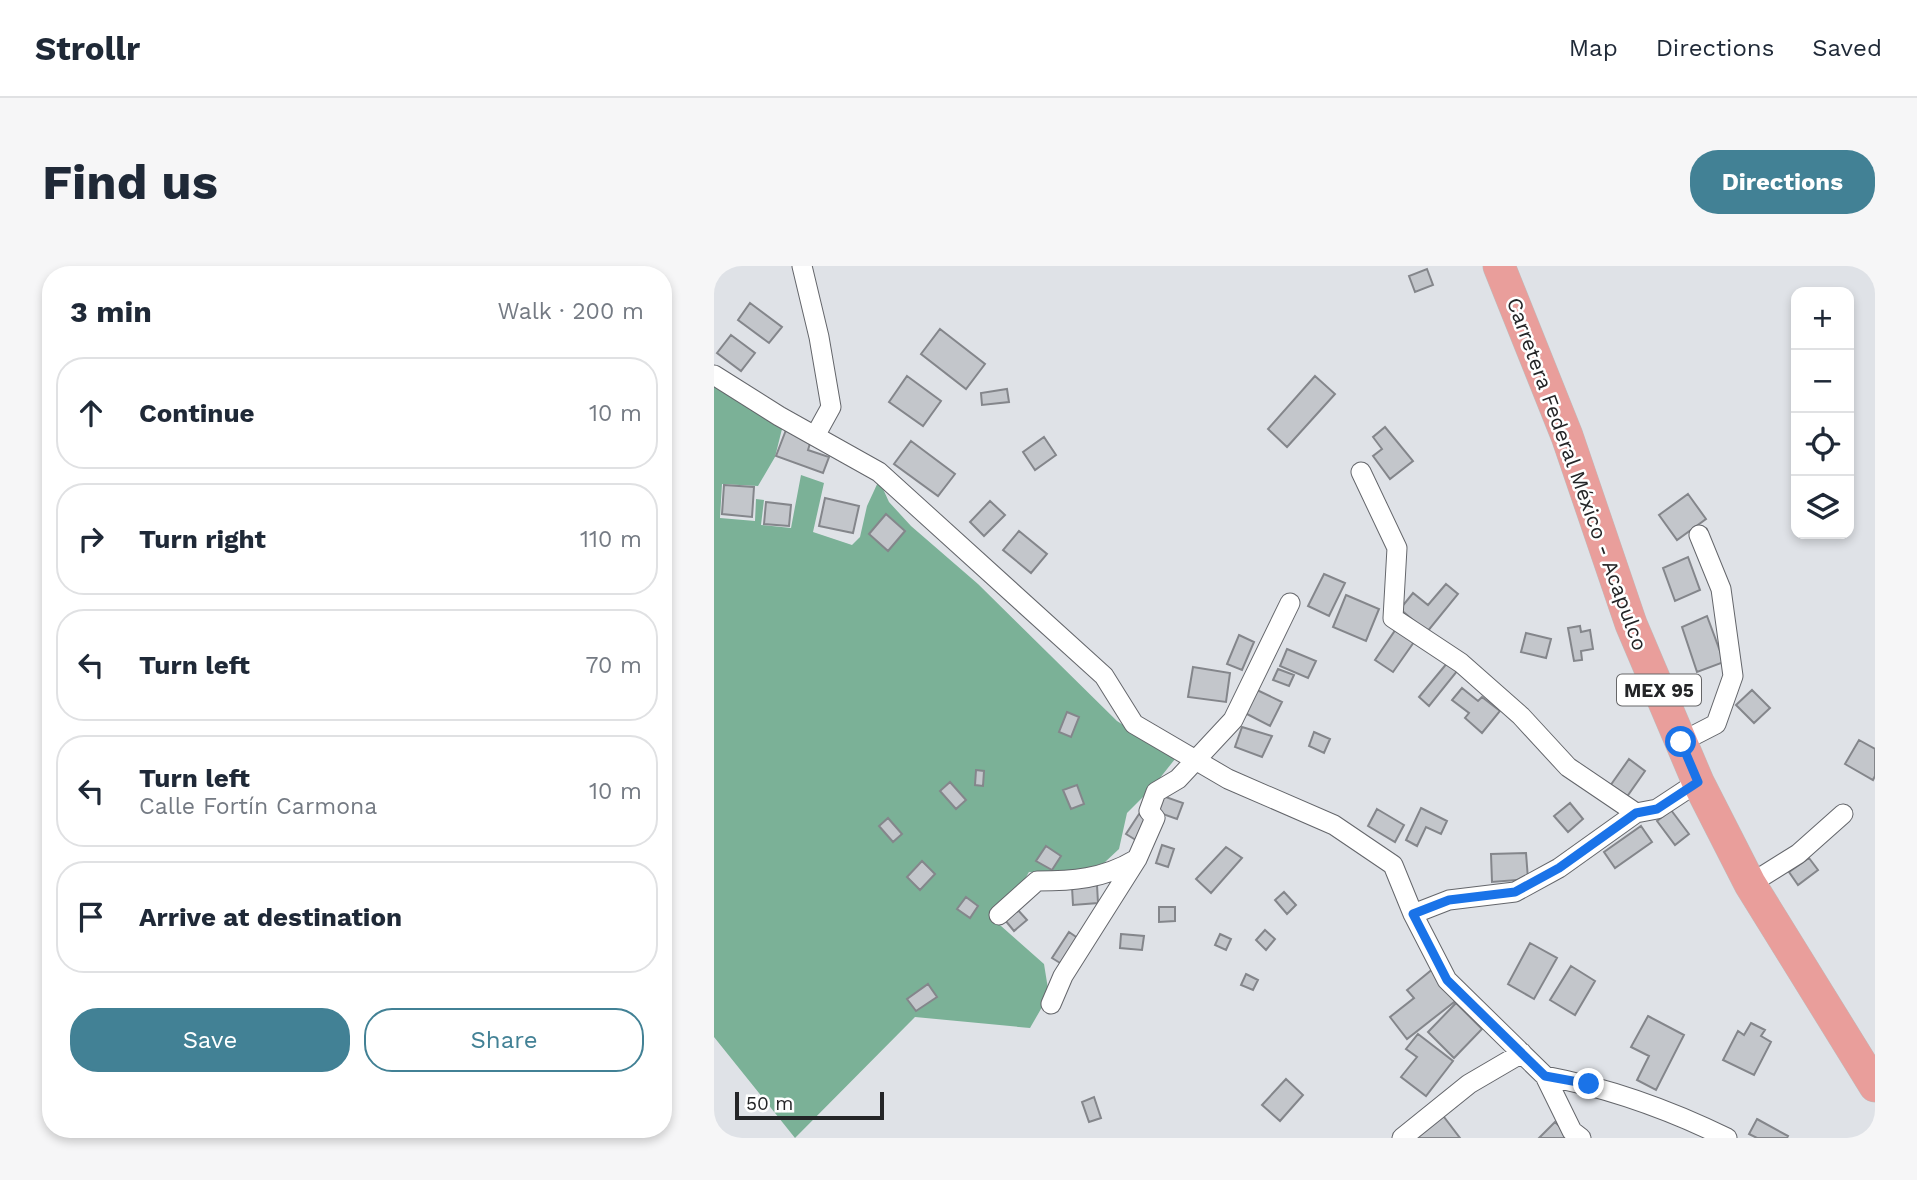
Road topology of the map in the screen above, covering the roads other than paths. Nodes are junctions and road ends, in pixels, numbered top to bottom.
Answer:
1 (802, 266) edge
2 (1499, 266) edge
3 (714, 375) edge
4 (815, 436) junction
5 (1361, 472) dead end
6 (1699, 535) dead end
7 (1290, 603) dead end
8 (1681, 742) junction
9 (1197, 761) junction
10 (1698, 782) junction
11 (1636, 813) junction
12 (1843, 814) dead end
13 (1137, 859) junction
14 (1750, 884) junction
15 (1413, 914) junction
16 (999, 915) dead end
17 (1051, 1004) dead end
18 (1522, 1053) junction
19 (1545, 1076) junction
20 (1875, 1086) edge
21 (1402, 1138) edge
22 (1581, 1138) edge
23 (1727, 1138) edge

1 - 4 street
2 - 8 main road, Carretera Federal México - Acapulco / MEX 95
3 - 4 street
4 - 9 street
5 - 11 street
6 - 8 street
7 - 9 street
8 - 10 main road, Carretera Federal México - Acapulco / MEX 95
9 - 13 street
9 - 15 street
10 - 11 street
10 - 14 main road, Carretera Federal México - Acapulco / MEX 95
11 - 15 street
12 - 14 street
13 - 16 street
13 - 17 street
14 - 20 main road, Carretera Federal México - Acapulco / MEX 95
15 - 18 street
18 - 19 street
18 - 21 street
19 - 22 street
19 - 23 street

